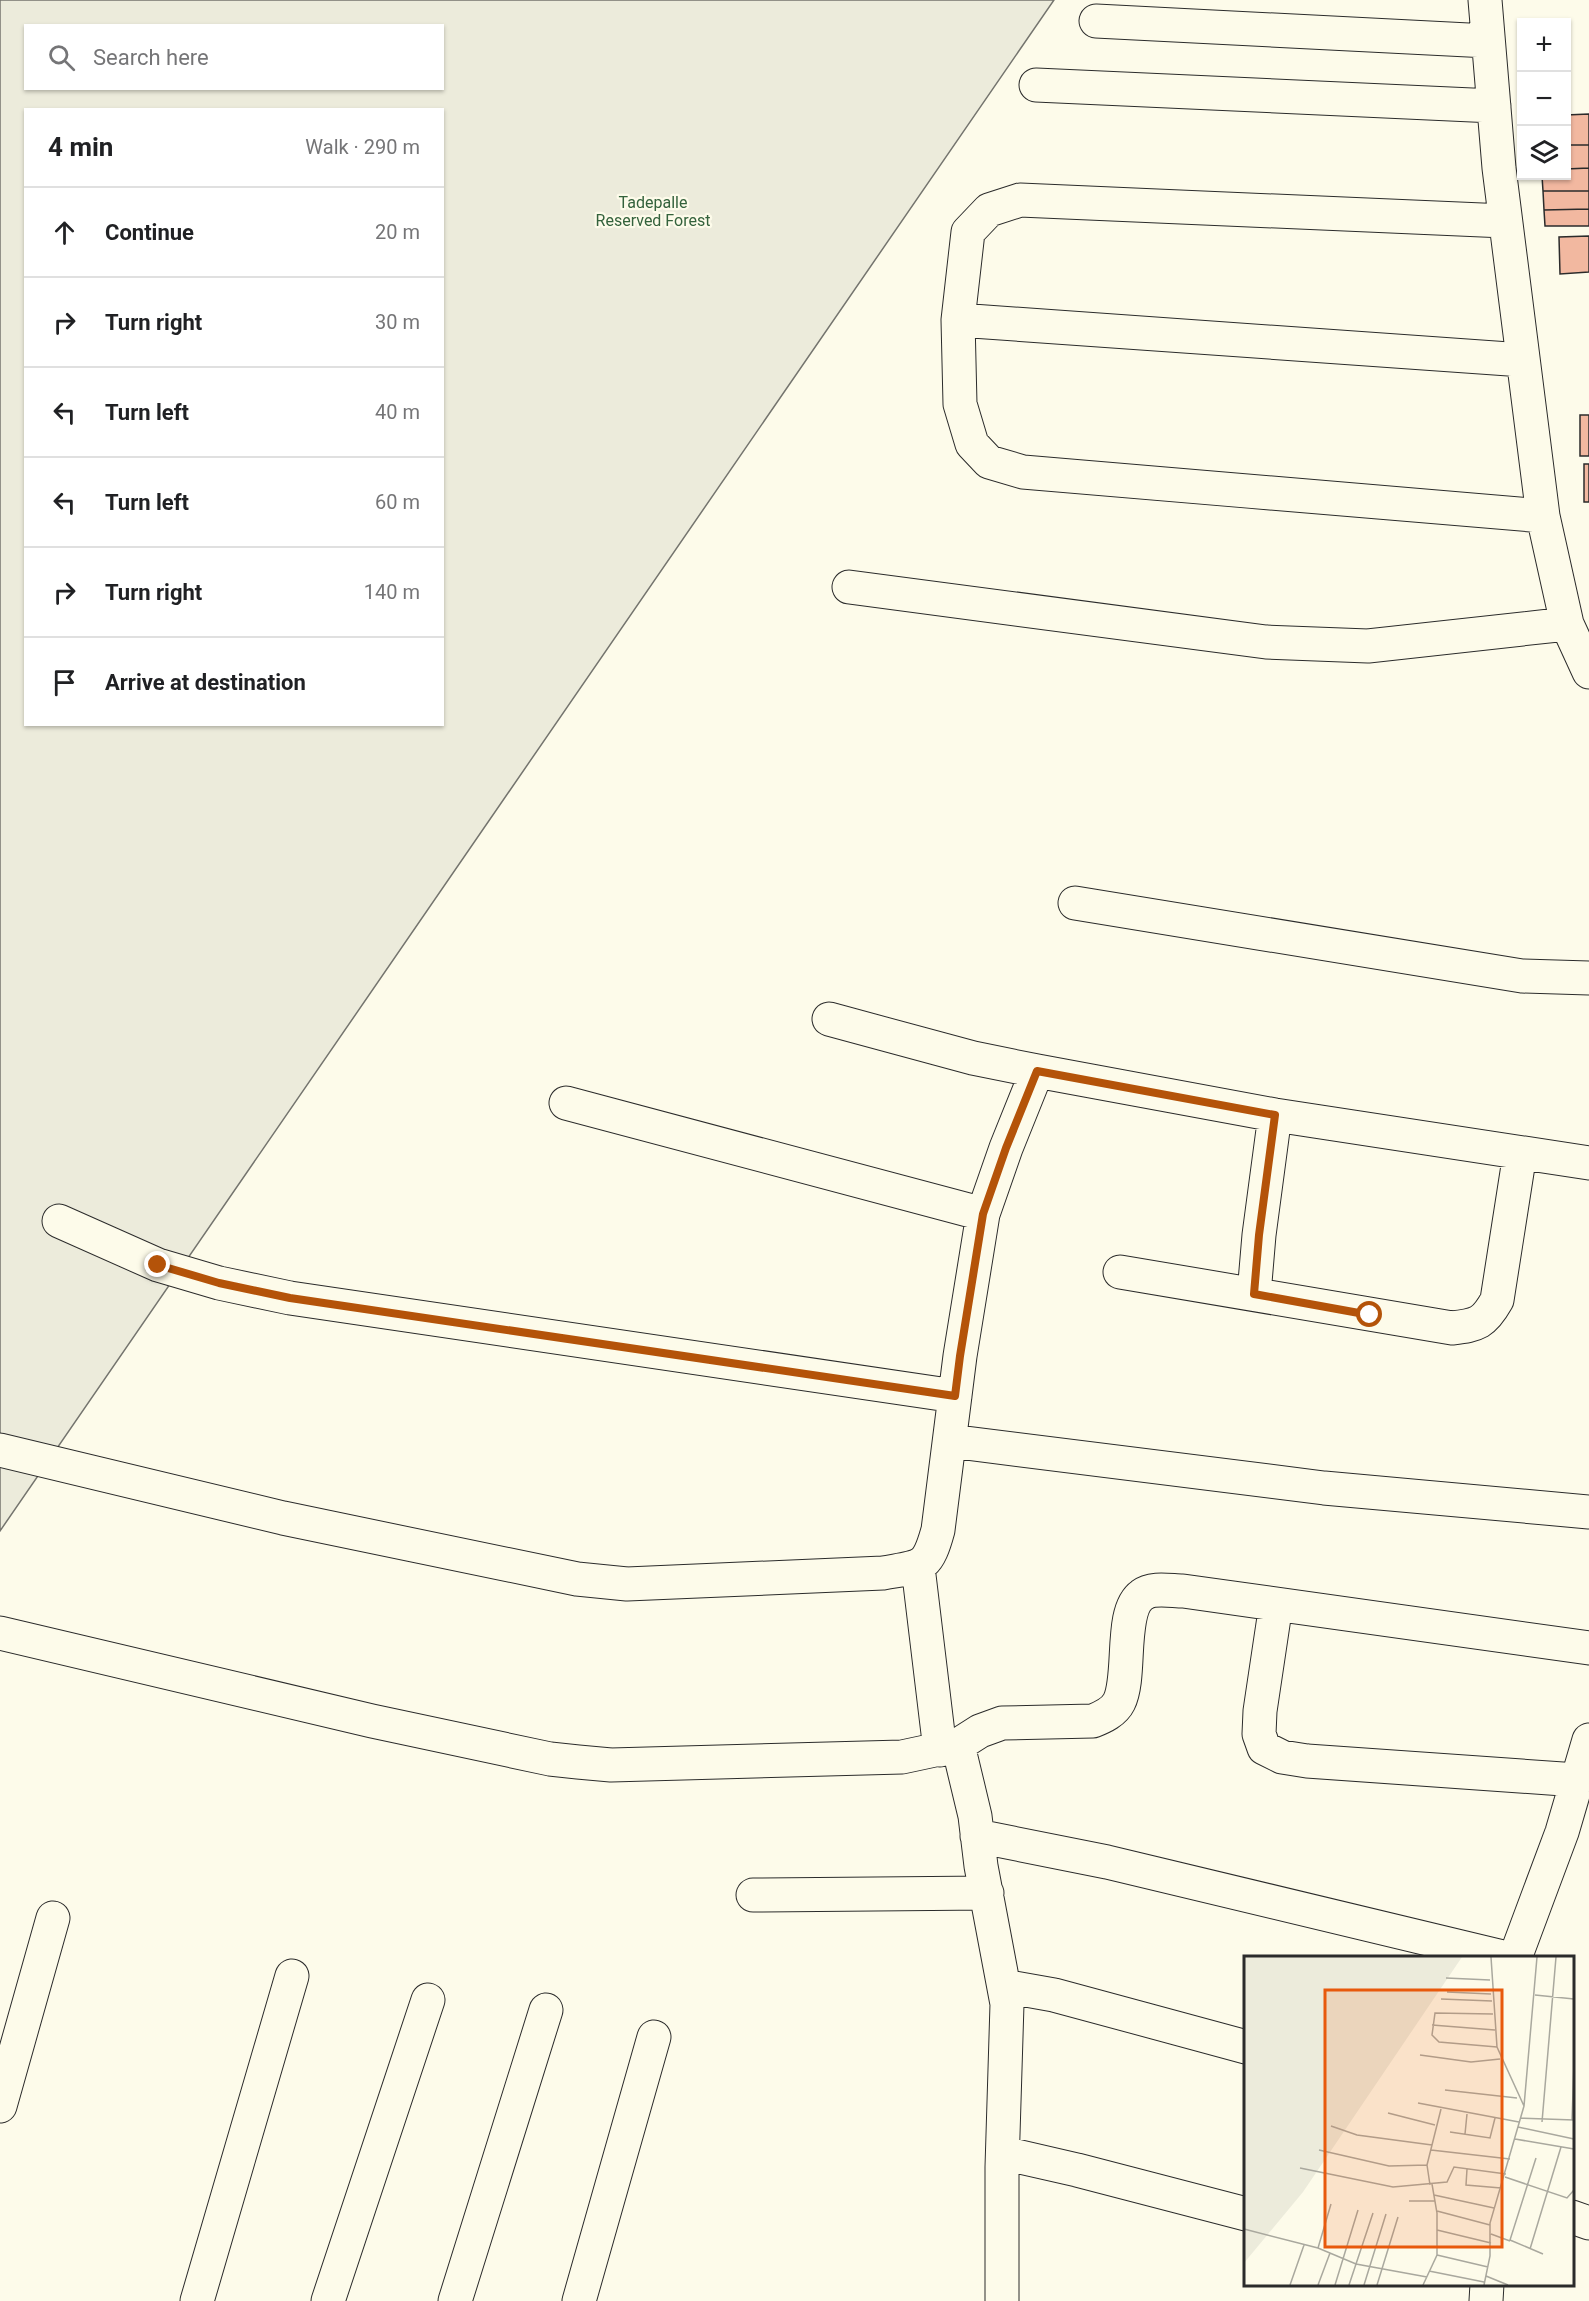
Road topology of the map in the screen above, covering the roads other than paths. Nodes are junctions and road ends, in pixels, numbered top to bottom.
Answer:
1 (1485, 0) edge
2 (1096, 21) dead end
3 (1488, 41) junction
4 (1036, 85) dead end
5 (1494, 106) junction
6 (1505, 220) junction
7 (958, 320) junction
8 (1523, 360) junction
9 (1543, 516) junction
10 (849, 587) dead end
11 (1567, 624) junction
12 (1589, 672) edge
13 (1075, 903) dead end
14 (1589, 978) edge
15 (829, 1019) dead end
16 (1037, 1071) junction
17 (567, 1103) dead end
18 (1275, 1115) junction
19 (1520, 1153) junction
20 (1589, 1163) edge
21 (983, 1214) junction
22 (59, 1221) dead end
23 (1120, 1272) dead end
24 (1254, 1294) junction
25 (955, 1396) junction
26 (950, 1441) junction
27 (0, 1450) edge
28 (1589, 1512) edge
29 (918, 1567) junction
30 (1276, 1604) junction
31 (0, 1633) edge
32 (1589, 1648) edge
33 (1589, 1740) edge
34 (949, 1747) junction
35 (1577, 1780) junction
36 (977, 1836) junction
37 (987, 1893) junction
38 (753, 1894) dead end
39 (53, 1918) dead end
40 (1500, 1956) edge
41 (1516, 1956) edge
42 (292, 1976) dead end
43 (1004, 1986) junction
44 (428, 2000) dead end
45 (546, 2010) dead end
46 (654, 2037) dead end
47 (1244, 2047) edge
48 (0, 2106) edge
49 (1003, 2153) junction
50 (1244, 2214) edge
51 (1574, 2218) edge
52 (1589, 2223) edge
53 (1487, 2286) edge
54 (197, 2301) edge
55 (328, 2301) edge
56 (455, 2301) edge
57 (579, 2301) edge
58 (1002, 2301) edge
59 (1486, 2301) edge

1 - 3 street
2 - 3 street
3 - 5 street
4 - 5 street
5 - 6 street
6 - 7 street
6 - 8 street
7 - 8 street
7 - 9 street
8 - 9 street
9 - 11 street
10 - 11 street
11 - 12 street
13 - 14 street
15 - 16 street
16 - 18 street
16 - 21 street
17 - 21 street
18 - 19 street
18 - 24 street
19 - 20 street
19 - 24 street
21 - 25 street
22 - 25 street
23 - 24 street
25 - 26 street
26 - 28 street
26 - 29 street
27 - 29 street
29 - 34 street
30 - 32 street
30 - 34 street
30 - 35 street
31 - 34 street
33 - 35 street
34 - 36 street
35 - 41 street
36 - 37 street
36 - 40 street
37 - 38 street
37 - 43 street
39 - 48 street
42 - 54 street
43 - 47 street
43 - 49 street
44 - 55 street
45 - 56 street
46 - 57 street
49 - 50 street
49 - 58 street
51 - 52 street
53 - 59 street

